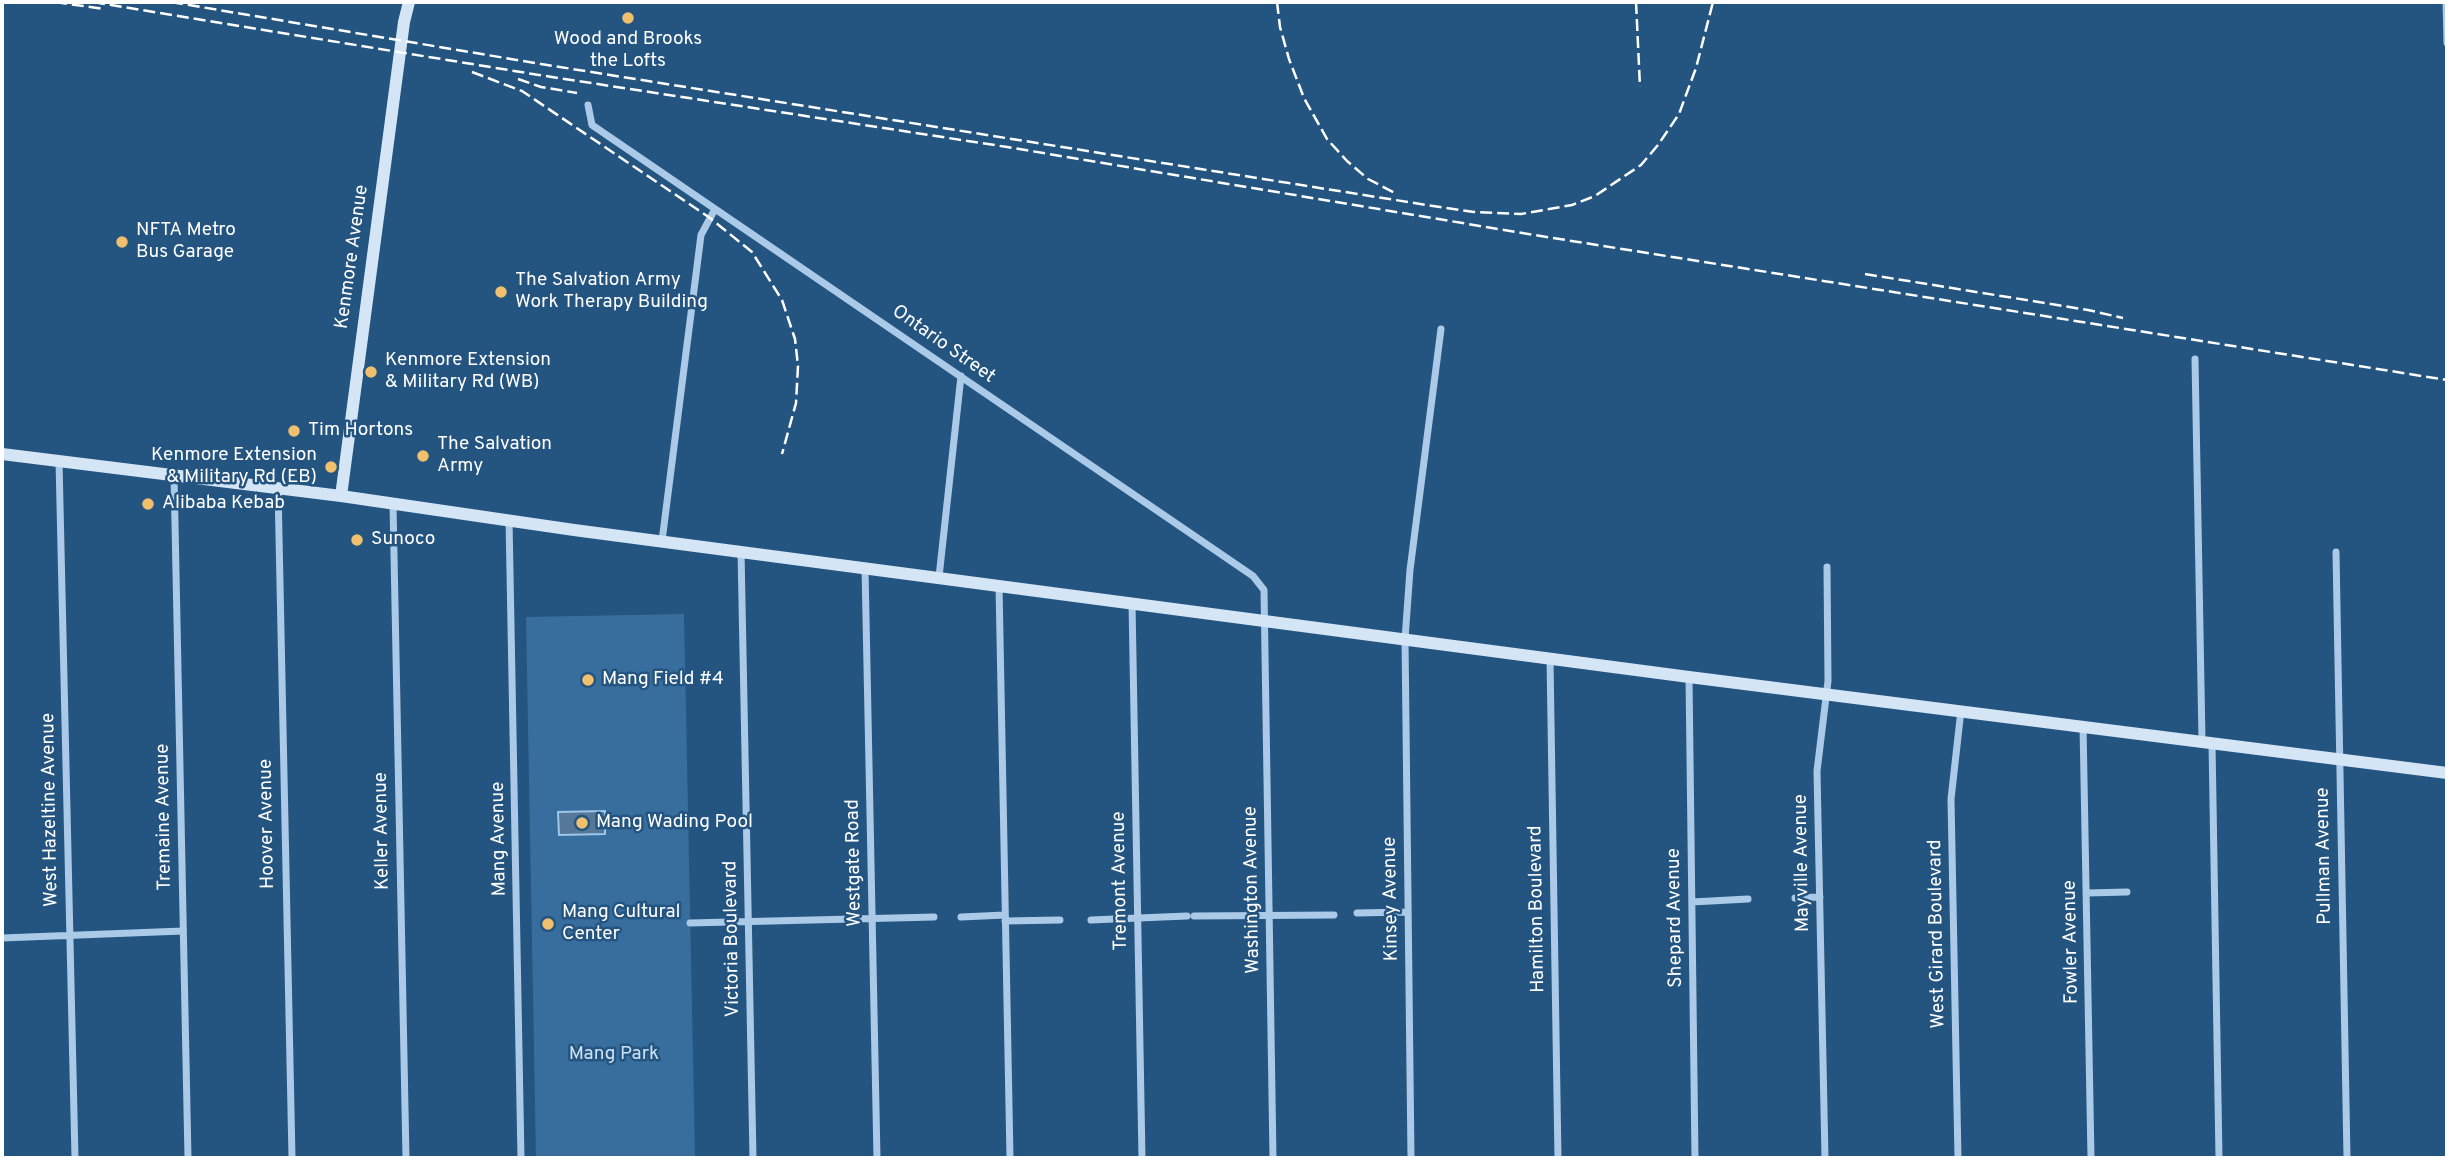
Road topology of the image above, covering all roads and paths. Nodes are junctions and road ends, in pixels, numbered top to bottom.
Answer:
1 (402, 2) edge
2 (409, 2) edge
3 (2446, 2) edge
4 (404, 22) junction
5 (2447, 43) edge
6 (588, 105) dead end
7 (715, 209) junction
8 (1441, 329) dead end
9 (2195, 359) dead end
10 (961, 376) junction
11 (2, 454) edge
12 (60, 461) junction
13 (174, 475) junction
14 (278, 488) junction
15 (341, 496) junction
16 (393, 503) junction
17 (509, 519) junction
18 (662, 541) junction
19 (741, 551) junction
20 (2336, 552) dead end
21 (1826, 567) dead end
22 (865, 568) junction
23 (939, 577) junction
24 (999, 585) junction
25 (1132, 603) junction
26 (1264, 620) junction
27 (1405, 639) junction
28 (1550, 659) junction
29 (1689, 677) junction
30 (1826, 694) junction
31 (1961, 710) junction
32 (2083, 725) junction
33 (2207, 741) junction
34 (2340, 758) junction
35 (2447, 773) edge
36 (2127, 892) dead end
37 (2087, 893) junction
38 (1820, 897) junction
39 (1796, 898) dead end
40 (1748, 899) dead end
41 (1692, 902) junction
42 (1408, 912) junction
43 (1357, 913) dead end
44 (1334, 915) dead end
45 (1269, 916) junction
46 (934, 917) dead end
47 (961, 917) dead end
48 (1005, 918) junction
49 (872, 919) junction
50 (1137, 919) junction
51 (1059, 920) dead end
52 (1091, 920) dead end
53 (748, 922) junction
54 (690, 923) dead end
55 (183, 931) junction
56 (69, 937) junction
57 (2, 938) edge
58 (75, 1158) edge
59 (188, 1158) edge
60 (292, 1158) edge
61 (406, 1158) edge
62 (522, 1158) edge
63 (753, 1158) edge
64 (877, 1158) edge
65 (1010, 1158) edge
66 (1142, 1158) edge
67 (1273, 1158) edge
68 (1411, 1158) edge
69 (1558, 1158) edge
70 (1695, 1158) edge
71 (1825, 1158) edge
72 (1958, 1158) edge
73 (2091, 1158) edge
74 (2219, 1158) edge
75 (2347, 1158) edge

1 - 4 main road, Kenmore Avenue
2 - 4 main road, Kenmore Avenue
3 - 5 street
4 - 15 main road, Kenmore Avenue
6 - 7 street, Ontario Street
7 - 10 street, Ontario Street
7 - 18 street
8 - 27 street, Kinsey Avenue
9 - 33 street
10 - 23 street
10 - 26 street, Ontario Street
11 - 12 main road
12 - 13 main road
12 - 56 street, West Hazeltine Avenue
13 - 14 main road
13 - 55 street, Tremaine Avenue
14 - 15 main road
14 - 60 street, Hoover Avenue
15 - 16 main road
16 - 17 main road
16 - 61 street, Keller Avenue
17 - 18 main road
17 - 62 street, Mang Avenue
18 - 19 main road
19 - 22 main road
19 - 53 street, Victoria Boulevard
20 - 34 street, Pullman Avenue
21 - 30 street, Mayville Avenue
22 - 23 main road
22 - 49 street, Westgate Road
23 - 24 main road
24 - 25 main road
24 - 48 street
25 - 26 main road
25 - 50 street, Tremont Avenue
26 - 27 main road
26 - 45 street, Washington Avenue
27 - 28 main road
27 - 42 street, Kinsey Avenue
28 - 29 main road
28 - 69 street, Hamilton Boulevard
29 - 30 main road
29 - 41 street, Shepard Avenue
30 - 31 main road
30 - 38 street, Mayville Avenue
31 - 32 main road
31 - 72 street, West Girard Boulevard
32 - 33 main road
32 - 37 street, Fowler Avenue
33 - 34 main road
33 - 74 street
34 - 35 main road
34 - 75 street, Pullman Avenue
36 - 37 street
37 - 73 street, Fowler Avenue
38 - 39 street
38 - 71 street, Mayville Avenue
40 - 41 street
41 - 70 street, Shepard Avenue
42 - 43 street
42 - 68 street, Kinsey Avenue
44 - 45 street
45 - 50 street
45 - 67 street, Washington Avenue
46 - 49 street
47 - 48 street
48 - 51 street
48 - 65 street
49 - 53 street
49 - 64 street, Westgate Road
50 - 52 street
50 - 66 street, Tremont Avenue
53 - 54 street
53 - 63 street, Victoria Boulevard
55 - 56 street
55 - 59 street, Tremaine Avenue
56 - 57 street
56 - 58 street, West Hazeltine Avenue

